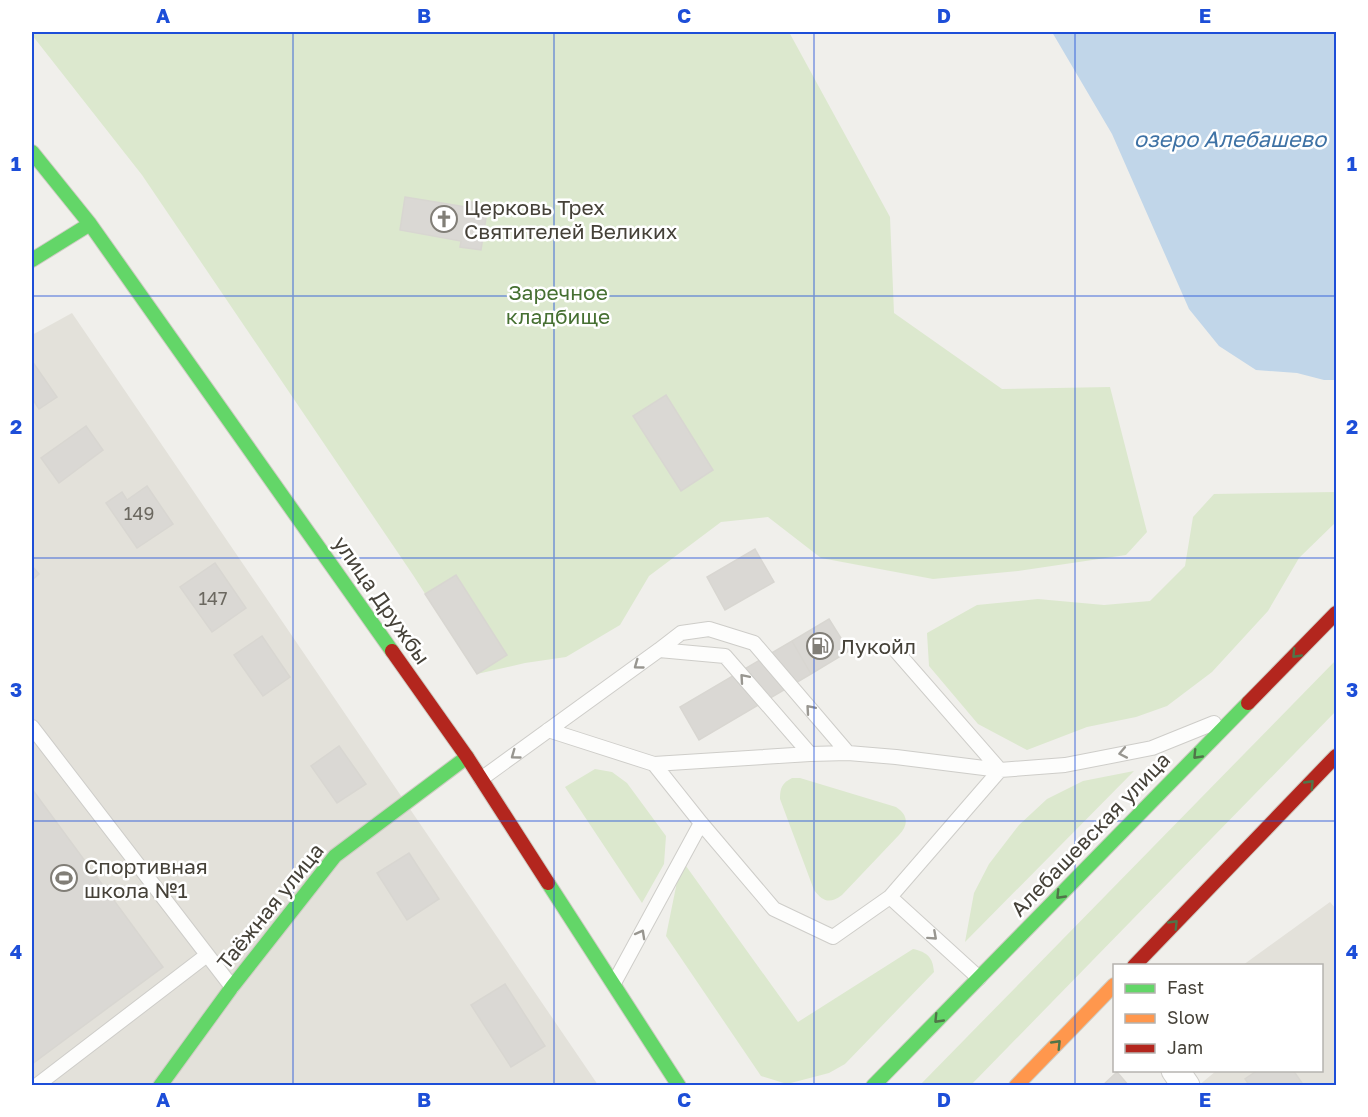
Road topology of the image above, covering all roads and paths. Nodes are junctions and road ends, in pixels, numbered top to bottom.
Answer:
1 (32, 152) edge
2 (90, 224) junction
3 (32, 260) edge
4 (1336, 613) edge
5 (659, 650) junction
6 (897, 652) dead end
7 (1238, 713) junction
8 (32, 727) edge
9 (548, 730) junction
10 (848, 753) junction
11 (810, 754) junction
12 (1336, 756) edge
13 (467, 757) junction
14 (654, 764) junction
15 (1000, 770) junction
16 (481, 779) junction
17 (701, 823) junction
18 (890, 897) junction
19 (207, 955) junction
20 (1136, 964) edge
21 (979, 978) junction
22 (613, 985) junction
23 (232, 987) junction
24 (1113, 990) edge
25 (1176, 1072) edge
26 (36, 1086) edge
27 (160, 1086) edge
28 (679, 1086) edge
29 (873, 1086) edge
30 (1016, 1086) edge
31 (1186, 1086) edge

1 - 2 main road, улица Дружбы
2 - 3 main road
2 - 13 main road, улица Дружбы
4 -> 7 main road, Алебашевская улица
5 -> 9 lane
10 -> 5 lane
11 -> 5 lane
6 - 15 lane
7 -> 15 lane
7 -> 21 main road, Алебашевская улица
8 - 19 lane
9 - 14 lane
9 -> 16 lane
10 - 11 lane
10 - 15 lane
11 - 14 lane
20 -> 12 main road
13 - 16 main road, улица Дружбы
13 - 23 main road, Таёжная улица
14 - 17 lane
15 - 18 lane
16 - 22 main road, улица Дружбы
17 - 18 lane
22 -> 17 lane
18 -> 21 lane
19 - 23 lane
19 - 26 lane
21 -> 29 main road, Алебашевская улица
22 - 28 main road, улица Дружбы
23 - 27 main road, Таёжная улица
30 -> 24 main road
25 - 31 street

